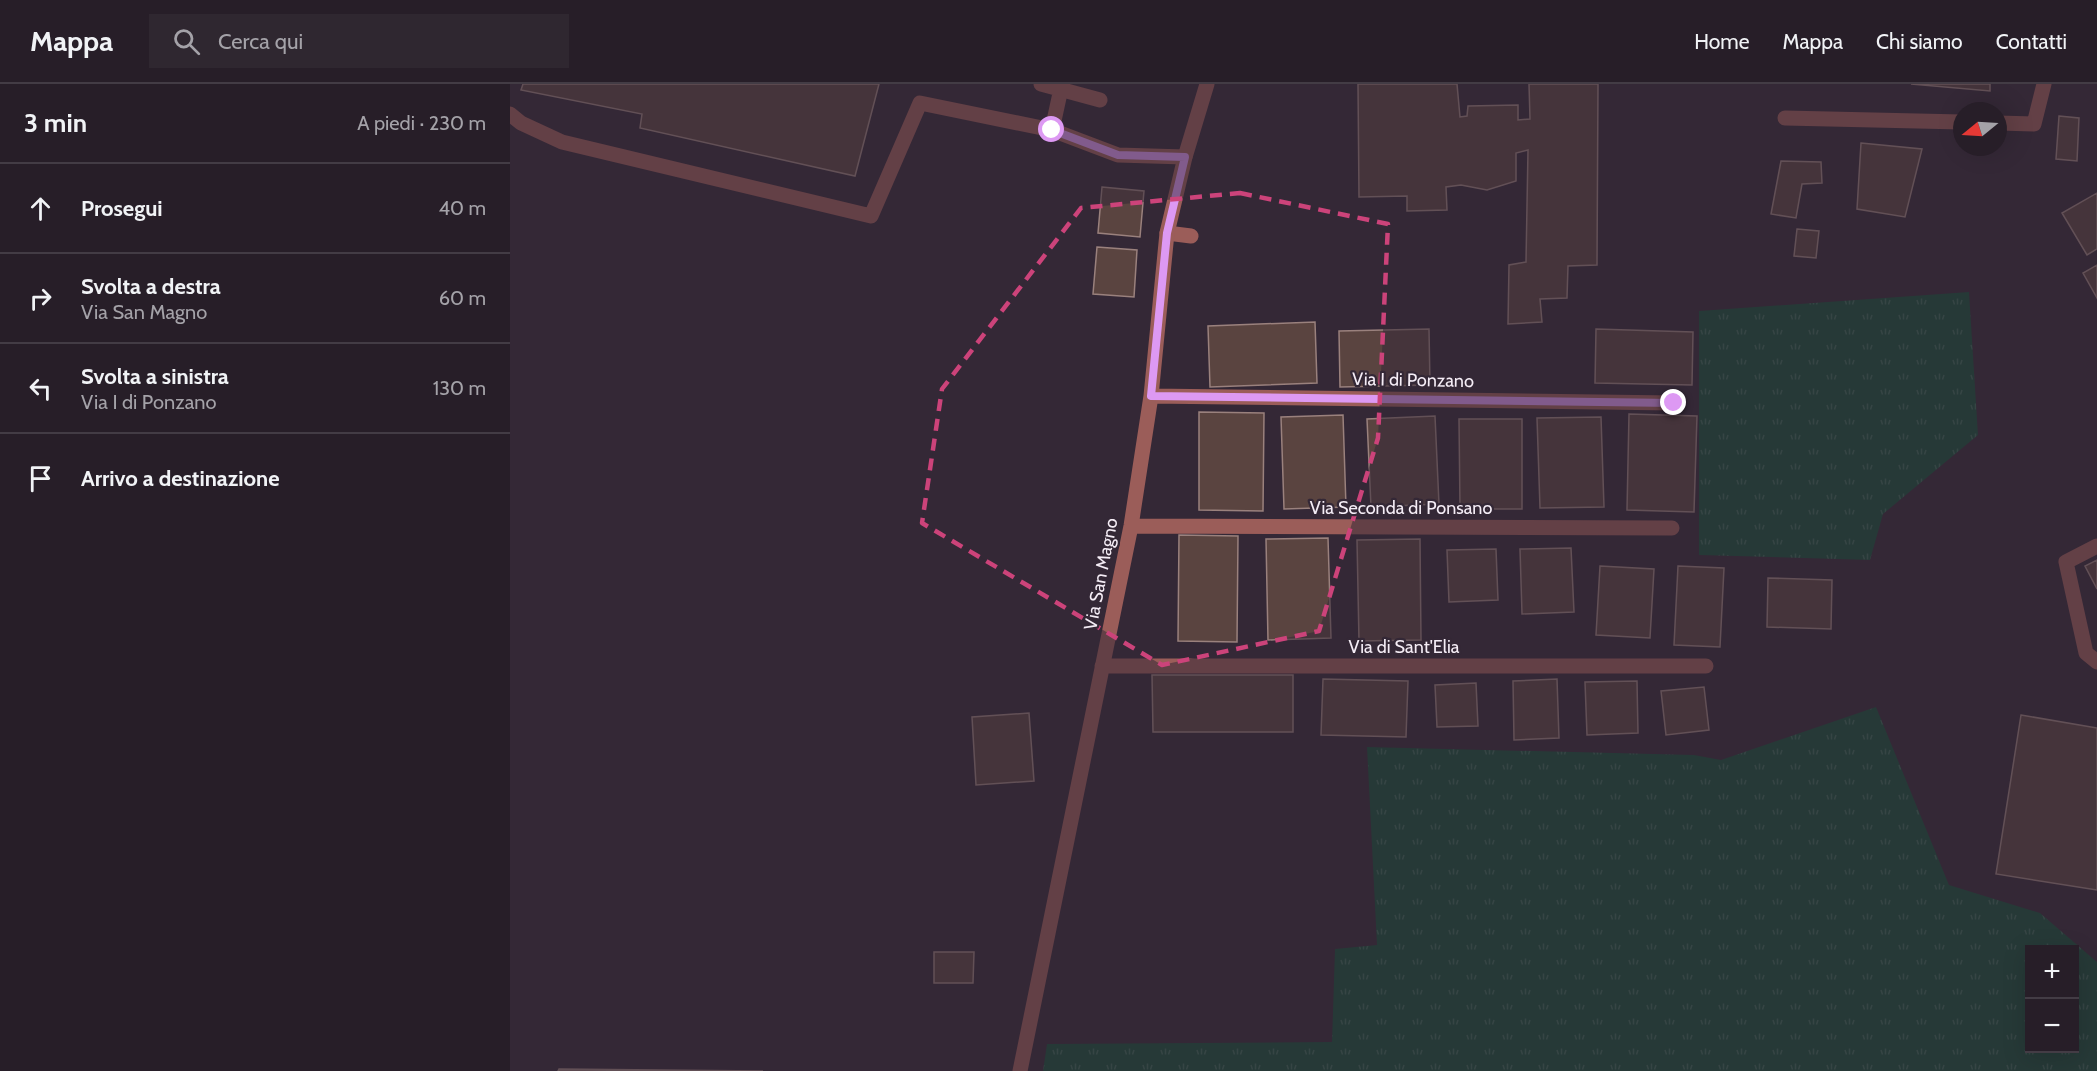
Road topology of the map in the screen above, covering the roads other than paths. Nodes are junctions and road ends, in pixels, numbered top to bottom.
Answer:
1 (1041, 84) edge
2 (1208, 84) edge
3 (2044, 84) edge
4 (1062, 87) edge
5 (1100, 100) dead end
6 (510, 114) edge
7 (1785, 118) dead end
8 (1953, 122) edge
9 (2007, 123) edge
10 (1052, 130) junction
11 (1185, 157) junction
12 (1167, 233) junction
13 (1191, 236) dead end
14 (1151, 396) junction
15 (1674, 403) dead end
16 (1131, 526) junction
17 (1672, 528) dead end
18 (2097, 546) edge
19 (2097, 662) edge
20 (1102, 666) junction
21 (1706, 666) dead end
22 (1020, 1071) edge

1 - 4 street
2 - 11 street, Via San Magno
3 - 9 street
4 - 5 street
4 - 10 street
6 - 10 street
7 - 8 street
10 - 11 street
11 - 12 street, Via San Magno
12 - 13 street
12 - 14 street, Via San Magno
14 - 15 street, Via I di Ponzano
14 - 16 street, Via San Magno
16 - 17 street, Via Seconda di Ponsano
16 - 20 street, Via San Magno
18 - 19 street
20 - 21 street, Via di Sant'Elia
20 - 22 street, Via San Magno

